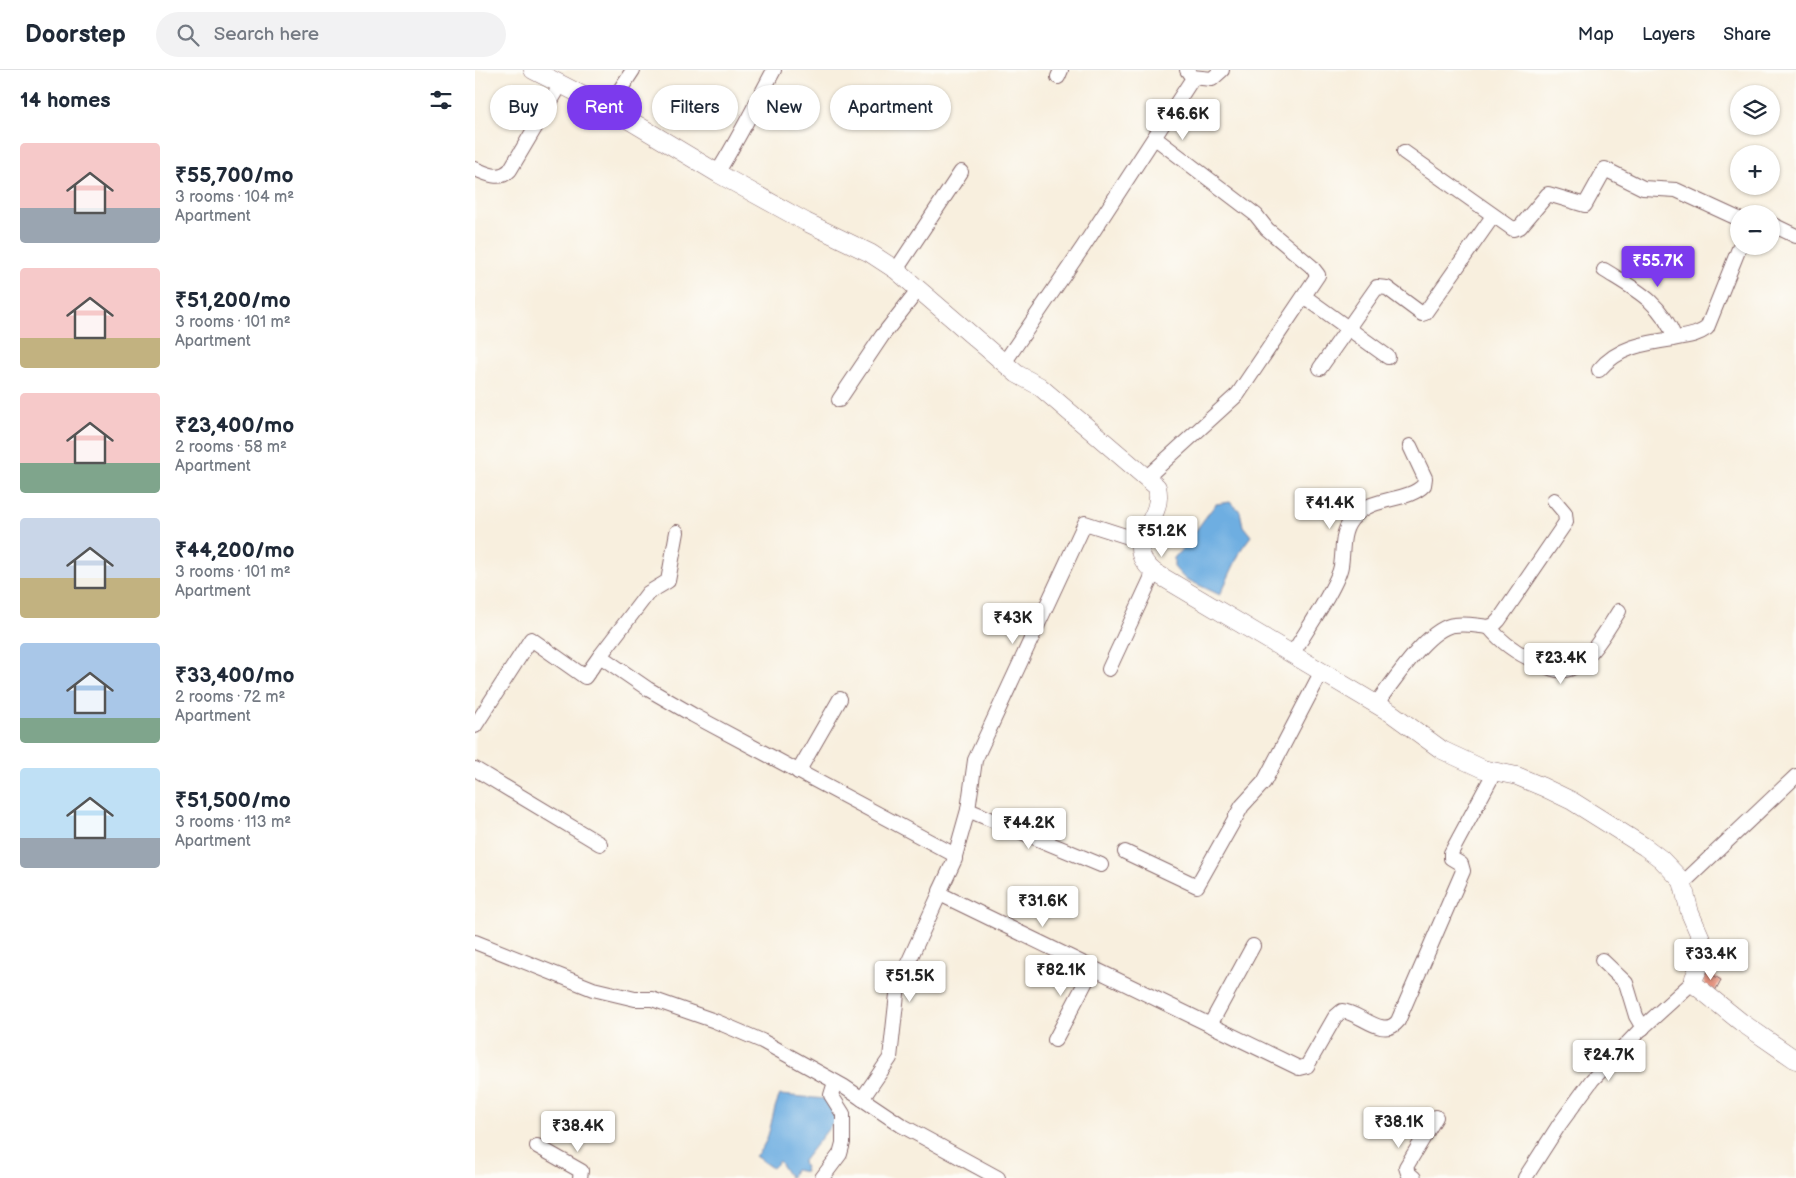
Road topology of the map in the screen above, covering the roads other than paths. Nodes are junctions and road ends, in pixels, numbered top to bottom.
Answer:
1 (533, 70) edge
2 (633, 70) edge
3 (774, 70) edge
4 (1222, 70) edge
5 (1190, 73) edge
6 (561, 84) junction
7 (623, 85) edge
8 (567, 87) edge
9 (642, 128) edge
10 (1155, 138) junction
11 (1404, 152) dead end
12 (475, 168) edge
13 (961, 172) dead end
14 (717, 173) junction
15 (1730, 215) edge
16 (1493, 216) junction
17 (1780, 228) edge
18 (1796, 236) edge
19 (1736, 255) edge
20 (896, 270) junction
21 (1604, 270) dead end
22 (918, 290) junction
23 (1305, 296) junction
24 (1347, 330) junction
25 (1675, 338) junction
26 (1388, 357) dead end
27 (1004, 362) junction
28 (1320, 368) dead end
29 (1599, 370) dead end
30 (839, 400) dead end
31 (1409, 446) dead end
32 (1147, 477) junction
33 (1554, 500) dead end
34 (677, 532) dead end
35 (1141, 541) junction
36 (1155, 572) junction
37 (1619, 611) dead end
38 (1489, 627) junction
39 (1293, 653) junction
40 (600, 656) junction
41 (1109, 668) dead end
42 (1322, 671) junction
43 (841, 699) dead end
44 (1376, 704) junction
45 (475, 726) edge
46 (475, 769) edge
47 (798, 772) junction
48 (1494, 772) junction
49 (1796, 776) edge
50 (968, 810) junction
51 (600, 844) dead end
52 (1125, 852) dead end
53 (955, 856) junction
54 (1101, 865) dead end
55 (1682, 884) junction
56 (940, 893) junction
57 (475, 942) edge
58 (1253, 946) dead end
59 (1602, 960) dead end
60 (1093, 968) junction
61 (1694, 981) junction
62 (1210, 1025) junction
63 (1643, 1028) junction
64 (1055, 1040) dead end
65 (1796, 1060) edge
66 (835, 1082) junction
67 (862, 1099) junction
68 (1436, 1117) dead end
69 (537, 1146) dead end
70 (580, 1178) edge
71 (822, 1178) edge
72 (998, 1178) edge
73 (1414, 1178) edge
74 (1525, 1178) edge

1 - 6 main road
2 - 7 street
3 - 14 street
4 - 5 street
5 - 10 street
6 - 8 main road
6 - 12 street
9 - 14 main road
10 - 23 street
10 - 27 street
11 - 16 street
13 - 20 street
14 - 20 main road
15 - 16 street
16 - 24 street
17 - 18 street
19 - 25 street
20 - 22 main road
21 - 25 street
22 - 27 main road
22 - 30 street
23 - 24 street
23 - 32 street
24 - 26 street
24 - 28 street
25 - 29 street
27 - 32 main road
31 - 39 street
32 - 35 main road
33 - 38 street
34 - 40 street
35 - 36 main road
35 - 50 street
36 - 39 main road
36 - 41 street
37 - 38 street
38 - 44 street
39 - 42 main road
40 - 45 street
40 - 47 street
42 - 44 main road
42 - 52 street
43 - 47 street
44 - 48 main road
46 - 51 street
47 - 53 street
48 - 55 main road
48 - 62 street
49 - 55 street
50 - 53 street
50 - 54 street
53 - 56 street
55 - 61 main road
56 - 60 street
56 - 67 street
57 - 66 street
58 - 62 street
59 - 63 street
60 - 62 street
60 - 64 street
61 - 63 street
61 - 65 main road
63 - 74 street
66 - 67 street
66 - 71 street
67 - 72 street
68 - 73 street
69 - 70 street

